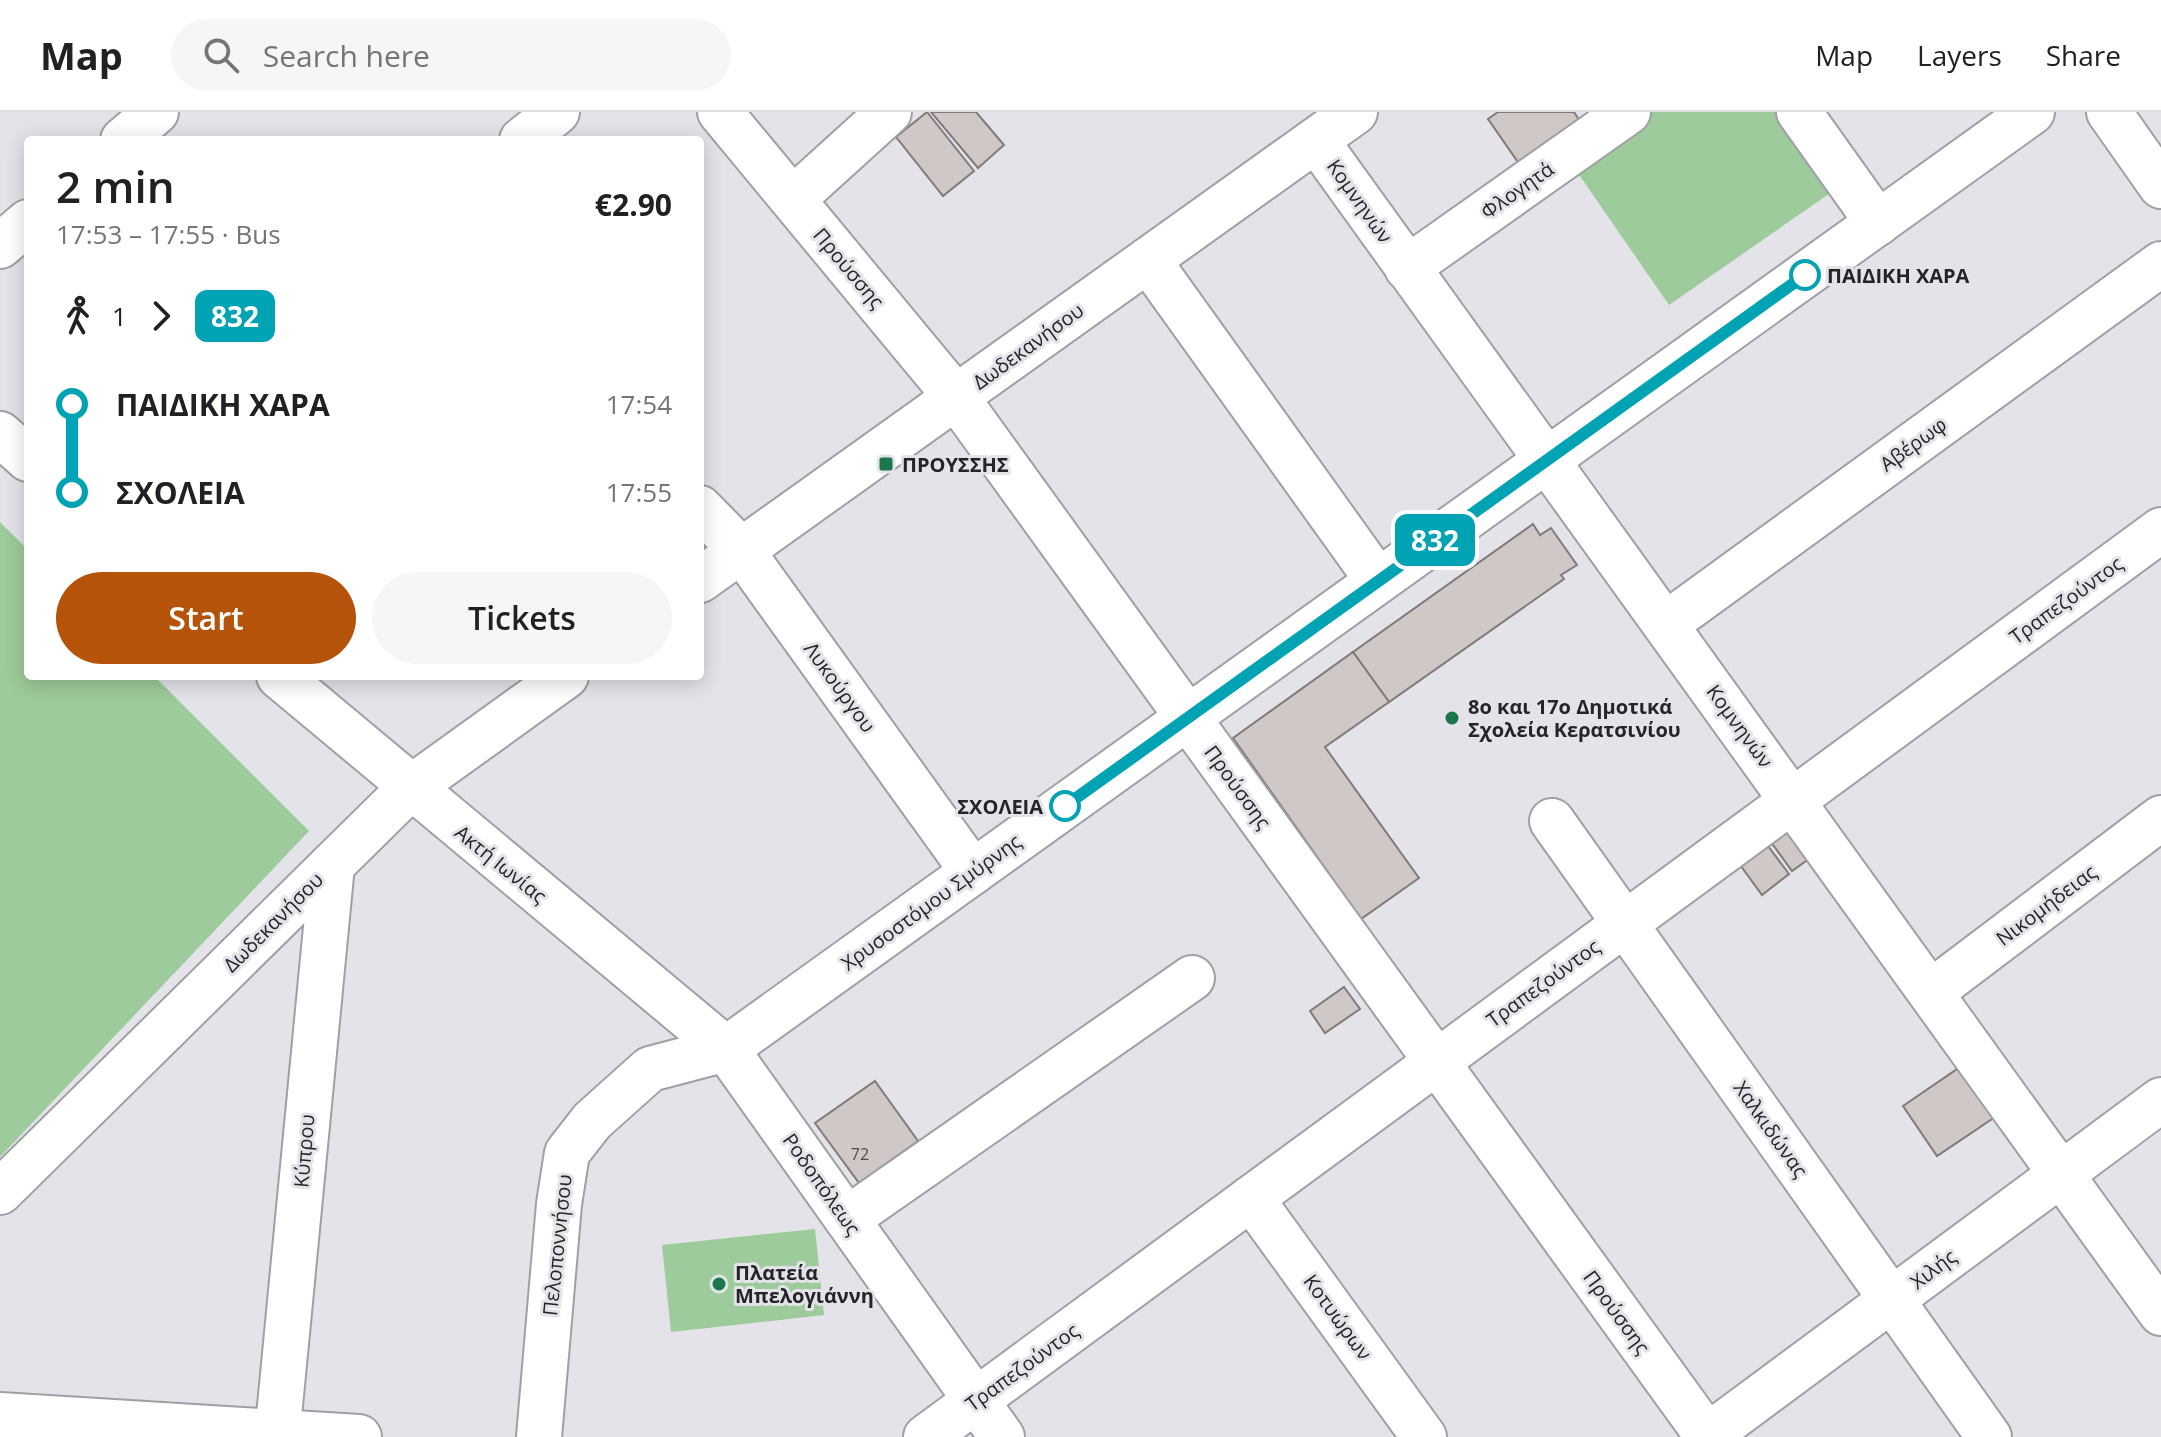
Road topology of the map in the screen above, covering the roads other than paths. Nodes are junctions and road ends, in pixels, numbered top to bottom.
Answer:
1 (156, 112) edge
2 (557, 112) edge
3 (720, 112) edge
4 (889, 112) edge
5 (1355, 112) edge
6 (1628, 112) edge
7 (1799, 112) edge
8 (2032, 112) edge
9 (2109, 112) edge
10 (128, 136) edge
11 (527, 136) edge
12 (1316, 140) junction
13 (2161, 186) edge
14 (793, 199) junction
15 (1878, 223) junction
16 (24, 225) edge
17 (0, 246) edge
18 (1148, 260) junction
19 (2161, 264) edge
20 (1407, 268) junction
21 (956, 397) junction
22 (0, 434) edge
23 (24, 455) edge
24 (1546, 461) junction
25 (704, 512) edge
26 (2161, 530) edge
27 (742, 551) junction
28 (704, 577) edge
29 (1378, 581) junction
30 (1666, 624) junction
31 (284, 680) edge
32 (560, 680) edge
33 (1188, 718) junction
34 (409, 789) junction
35 (1793, 800) junction
36 (2161, 818) edge
37 (1552, 821) dead end
38 (332, 865) junction
39 (973, 872) junction
40 (1625, 923) junction
41 (1192, 978) dead end
42 (1931, 992) junction
43 (726, 1049) junction
44 (1437, 1062) junction
45 (2161, 1100) edge
46 (2061, 1174) junction
47 (0, 1192) edge
48 (1251, 1198) junction
49 (847, 1219) junction
50 (1892, 1300) junction
51 (2161, 1313) edge
52 (976, 1401) junction
53 (0, 1415) edge
54 (277, 1435) edge
55 (359, 1437) edge
56 (539, 1437) edge
57 (926, 1437) edge
58 (1002, 1437) edge
59 (1424, 1437) edge
60 (1707, 1437) edge
61 (1989, 1437) edge

1 - 10 street
2 - 11 street
3 - 14 street, Προύσσης
4 - 14 street
5 - 12 street, Δωδεκανήσου
6 - 20 street, Φλογητά
7 - 15 street
8 - 15 street, Χρυσοστόμου Σμύρνης
9 - 13 street
12 - 18 street, Δωδεκανήσου
12 - 20 street, Κομνηνών
14 - 21 street, Προύσσης
15 - 24 street, Χρυσοστόμου Σμύρνης
16 - 17 street
18 - 21 street, Δωδεκανήσου
18 - 29 street
19 - 30 street, Αβέρωφ
20 - 24 street, Κομνηνών
21 - 27 street, Δωδεκανήσου
21 - 33 street, Προύσσης
22 - 23 street
24 - 29 street, Χρυσοστόμου Σμύρνης
24 - 30 street, Κομνηνών
25 - 27 street, Λυκούργου
26 - 35 street, Τραπεζούντος
27 - 28 street, Δωδεκανήσου
27 - 39 street, Λυκούργου
29 - 33 street, Χρυσοστόμου Σμύρνης
30 - 35 street, Κομνηνών
31 - 34 street, Ακτή Ιωνίας
32 - 34 street, Δωδεκανήσου
33 - 39 street, Χρυσοστόμου Σμύρνης
33 - 44 street, Προύσσης
34 - 38 street, Δωδεκανήσου
34 - 43 street, Ακτή Ιωνίας
35 - 40 street, Τραπεζούντος
35 - 42 street, Κομνηνών
36 - 42 street, Νικομήδειας
37 - 40 street, Χαλκιδώνας
38 - 47 street, Δωδεκανήσου
38 - 54 street, Κύπρου
39 - 43 street, Χρυσοστόμου Σμύρνης
40 - 44 street, Τραπεζούντος
40 - 50 street, Χαλκιδώνας
41 - 49 street
42 - 46 street, Κομνηνών
43 - 49 street, Ροδοπόλεως
43 - 56 street, Πελοποννήσου
44 - 48 street, Τραπεζούντος
44 - 60 street, Προύσσης
45 - 46 street, Χιλής
46 - 50 street, Χιλής
46 - 51 street, Κομνηνών
48 - 52 street, Τραπεζούντος
48 - 59 street, Κοτυώρων
49 - 52 street, Ροδοπόλεως
50 - 60 street, Χιλής
50 - 61 street, Χαλκιδώνας
52 - 57 street, Τραπεζούντος
52 - 58 street, Ροδοπόλεως
53 - 54 street
54 - 55 street

